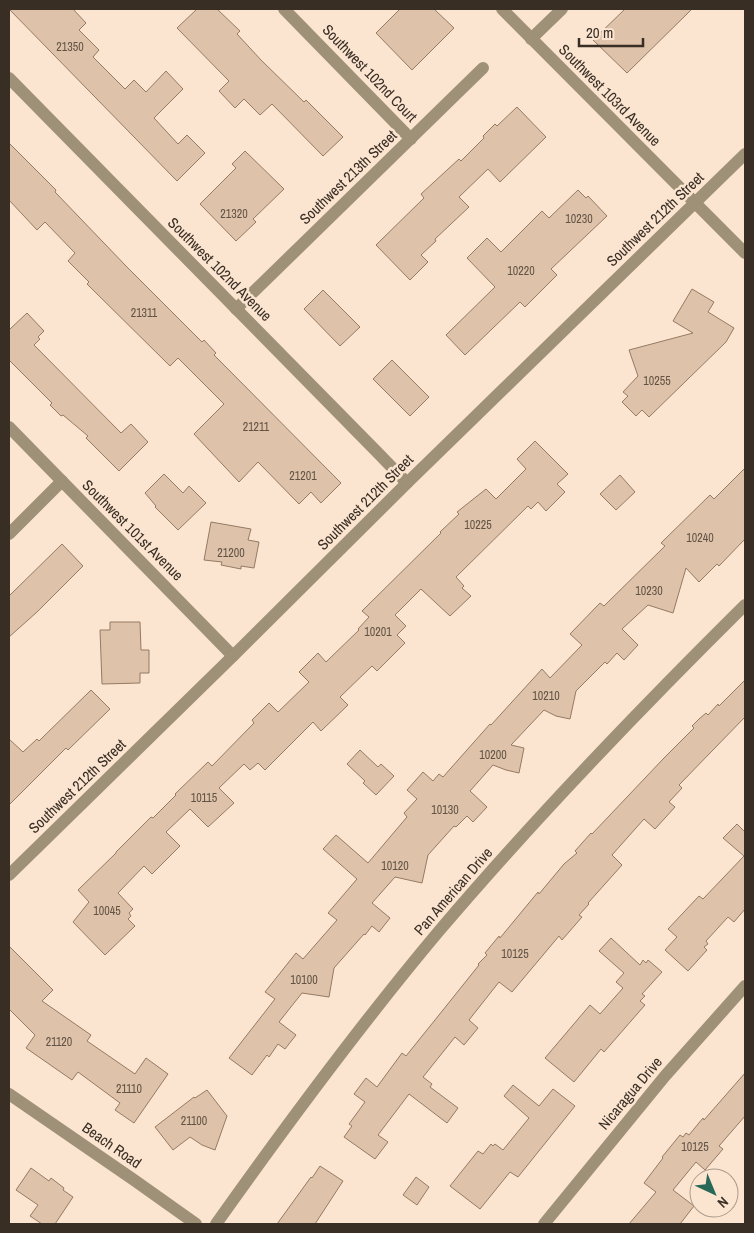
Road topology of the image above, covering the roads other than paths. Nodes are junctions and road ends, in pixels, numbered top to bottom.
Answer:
1 (284, 9) edge
2 (502, 9) edge
3 (562, 9) edge
4 (531, 39) junction
5 (483, 68) dead end
6 (9, 78) edge
7 (411, 138) junction
8 (745, 154) edge
9 (695, 203) junction
10 (745, 253) edge
11 (236, 309) junction
12 (9, 427) edge
13 (62, 482) junction
14 (407, 484) junction
15 (9, 534) edge
16 (745, 605) edge
17 (233, 656) junction
18 (9, 875) edge
19 (745, 986) edge
20 (9, 1094) edge
21 (196, 1224) edge
22 (216, 1224) edge
23 (544, 1224) edge

1 - 7 street, Southwest 102nd Court
2 - 4 street, Southwest 103rd Avenue
3 - 4 street
4 - 9 street, Southwest 103rd Avenue
5 - 7 street, Southwest 213th Street
6 - 11 street, Southwest 102nd Avenue
7 - 11 street, Southwest 213th Street
8 - 9 street, Southwest 212th Street
9 - 10 street, Southwest 103rd Avenue
9 - 14 street, Southwest 212th Street
11 - 14 street, Southwest 102nd Avenue
12 - 13 street, Southwest 101st Avenue
13 - 15 street
13 - 17 street, Southwest 101st Avenue
14 - 17 street, Southwest 212th Street
16 - 22 street, Pan American Drive
17 - 18 street, Southwest 212th Street
19 - 23 street, Nicaragua Drive
20 - 21 street, Beach Road

